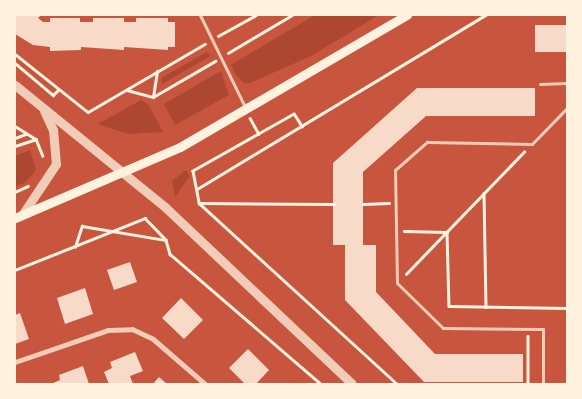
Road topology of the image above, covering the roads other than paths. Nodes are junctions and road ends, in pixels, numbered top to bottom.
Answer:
1 (200, 15) edge
2 (407, 15) edge
3 (567, 83) edge
4 (540, 84) dead end
5 (15, 85) edge
6 (41, 106) junction
7 (567, 108) edge
8 (246, 110) junction
9 (124, 172) junction
10 (18, 217) edge
11 (15, 362) edge
12 (205, 384) edge
13 (352, 384) edge
14 (543, 384) edge

1 - 8 lane
2 - 8 main road
3 - 4 lane
5 - 6 street
6 - 9 street
6 - 10 street
7 - 14 lane
8 - 9 main road
9 - 10 main road
9 - 13 street
11 - 12 street

